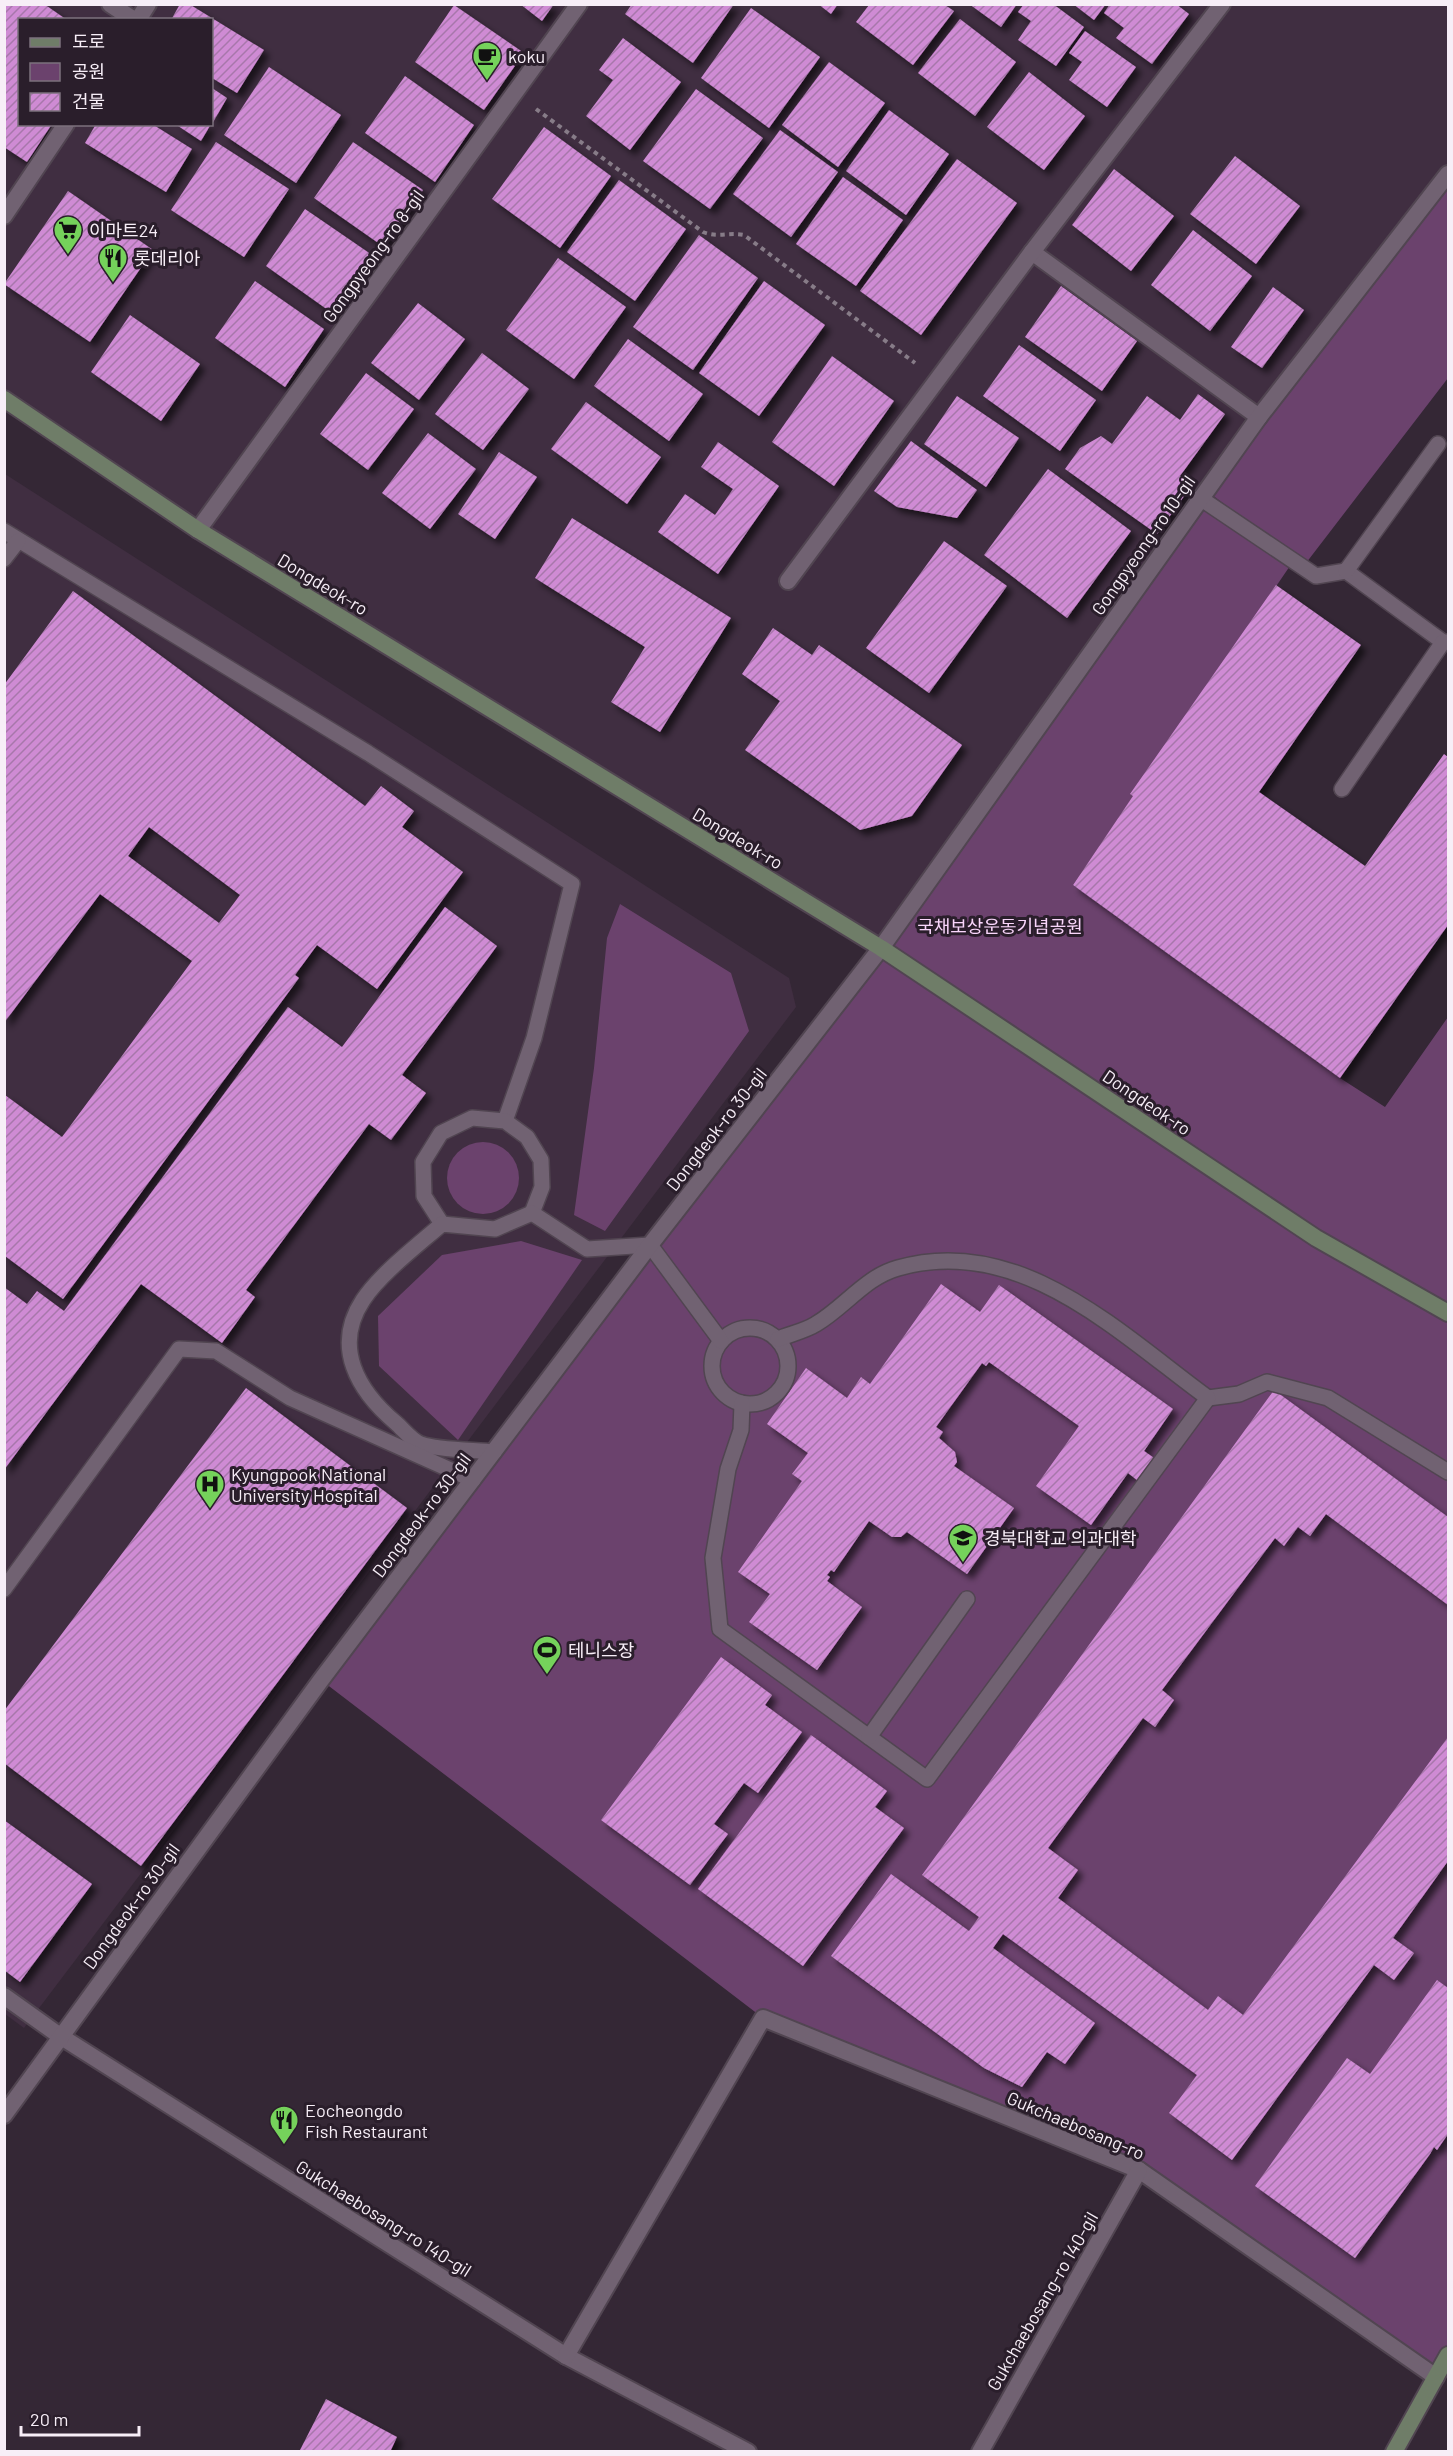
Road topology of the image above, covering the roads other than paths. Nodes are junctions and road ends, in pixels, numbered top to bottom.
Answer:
1 (110, 4) edge
2 (148, 4) edge
3 (579, 4) edge
4 (1221, 4) edge
5 (133, 18) edge
6 (138, 18) edge
7 (65, 126) edge
8 (1449, 174) edge
9 (4, 216) edge
10 (1032, 252) junction
11 (4, 399) edge
12 (1259, 417) junction
13 (1438, 444) dead end
14 (1200, 498) junction
15 (198, 530) junction
16 (4, 531) edge
17 (18, 541) junction
18 (4, 559) edge
19 (1346, 571) junction
20 (788, 581) dead end
21 (1446, 642) edge
22 (1342, 789) dead end
23 (881, 948) junction
24 (505, 1121) junction
25 (531, 1213) junction
26 (442, 1224) junction
27 (650, 1245) junction
28 (1449, 1313) edge
29 (778, 1339) junction
30 (722, 1341) junction
31 (1208, 1398) junction
32 (742, 1403) junction
33 (494, 1452) junction
34 (1449, 1472) edge
35 (473, 1480) junction
36 (4, 1589) edge
37 (967, 1599) dead end
38 (869, 1737) junction
39 (4, 1996) edge
40 (60, 2036) junction
41 (4, 2115) edge
42 (1139, 2170) junction
43 (566, 2355) junction
44 (1449, 2355) edge
45 (1436, 2377) junction
46 (726, 2447) edge
47 (748, 2451) edge
48 (980, 2451) edge
49 (1394, 2451) edge

1 - 5 street
2 - 6 street
3 - 15 street, Gongpyeong-ro 8-gil
4 - 10 street
7 - 9 street
8 - 12 street, Gongpyeong-ro 10-gil
10 - 12 street
10 - 20 street
11 - 15 main road, Dongdeok-ro
12 - 14 street, Gongpyeong-ro 10-gil
13 - 19 lane
14 - 19 lane
14 - 23 street, Gongpyeong-ro 10-gil
15 - 23 main road, Dongdeok-ro
16 - 17 lane
17 - 18 lane
17 - 24 lane
19 - 21 lane
21 - 22 lane
23 - 27 street, Dongdeok-ro 30-gil
23 - 28 main road, Dongdeok-ro
24 - 25 lane
24 - 26 lane
25 - 26 lane
25 - 27 lane
26 - 33 lane
27 - 30 lane
27 - 33 street, Dongdeok-ro 30-gil
29 - 30 lane
29 - 31 lane
29 - 32 lane
30 - 32 lane
31 - 34 lane
31 - 38 lane
32 - 38 lane
33 - 35 street, Dongdeok-ro 30-gil
35 - 36 lane
35 - 40 street, Dongdeok-ro 30-gil
37 - 38 lane
39 - 40 street, Gukchaebosang-ro 140-gil
40 - 41 street, Dongdeok-ro 30-gil
40 - 43 street, Gukchaebosang-ro 140-gil
42 - 43 street, Gukchaebosang-ro
42 - 45 street, Gukchaebosang-ro
42 - 48 street, Gukchaebosang-ro 140-gil
43 - 46 street, Gukchaebosang-ro 140-gil
44 - 45 main road
45 - 49 main road
46 - 47 street, Gukchaebosang-ro 140-gil

